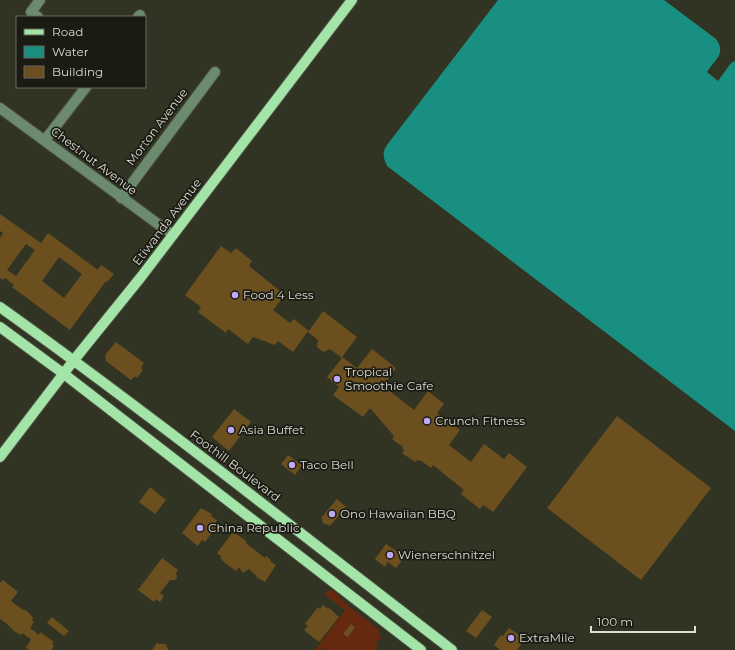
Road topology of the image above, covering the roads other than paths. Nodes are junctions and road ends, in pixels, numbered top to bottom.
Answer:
1 (40, 0) edge
2 (352, 0) edge
3 (37, 16) edge
4 (215, 72) dead end
5 (85, 88) edge
6 (0, 108) edge
7 (45, 140) junction
8 (121, 198) junction
9 (173, 235) junction
10 (0, 307) edge
11 (0, 327) edge
12 (74, 360) junction
13 (64, 374) junction
14 (0, 457) edge
15 (421, 650) edge
16 (452, 650) edge

1 - 3 street
2 - 9 main road, Etiwanda Avenue
4 - 8 street, Morton Avenue
5 - 7 street
6 - 7 street, Chestnut Avenue
7 - 8 street, Chestnut Avenue
8 - 9 street, Chestnut Avenue
9 - 12 main road, Etiwanda Avenue
10 - 12 main road, Foothill Boulevard
11 - 13 main road
12 - 13 main road, Etiwanda Avenue
12 - 16 main road, Foothill Boulevard
13 - 14 main road, Etiwanda Avenue
13 - 15 main road

